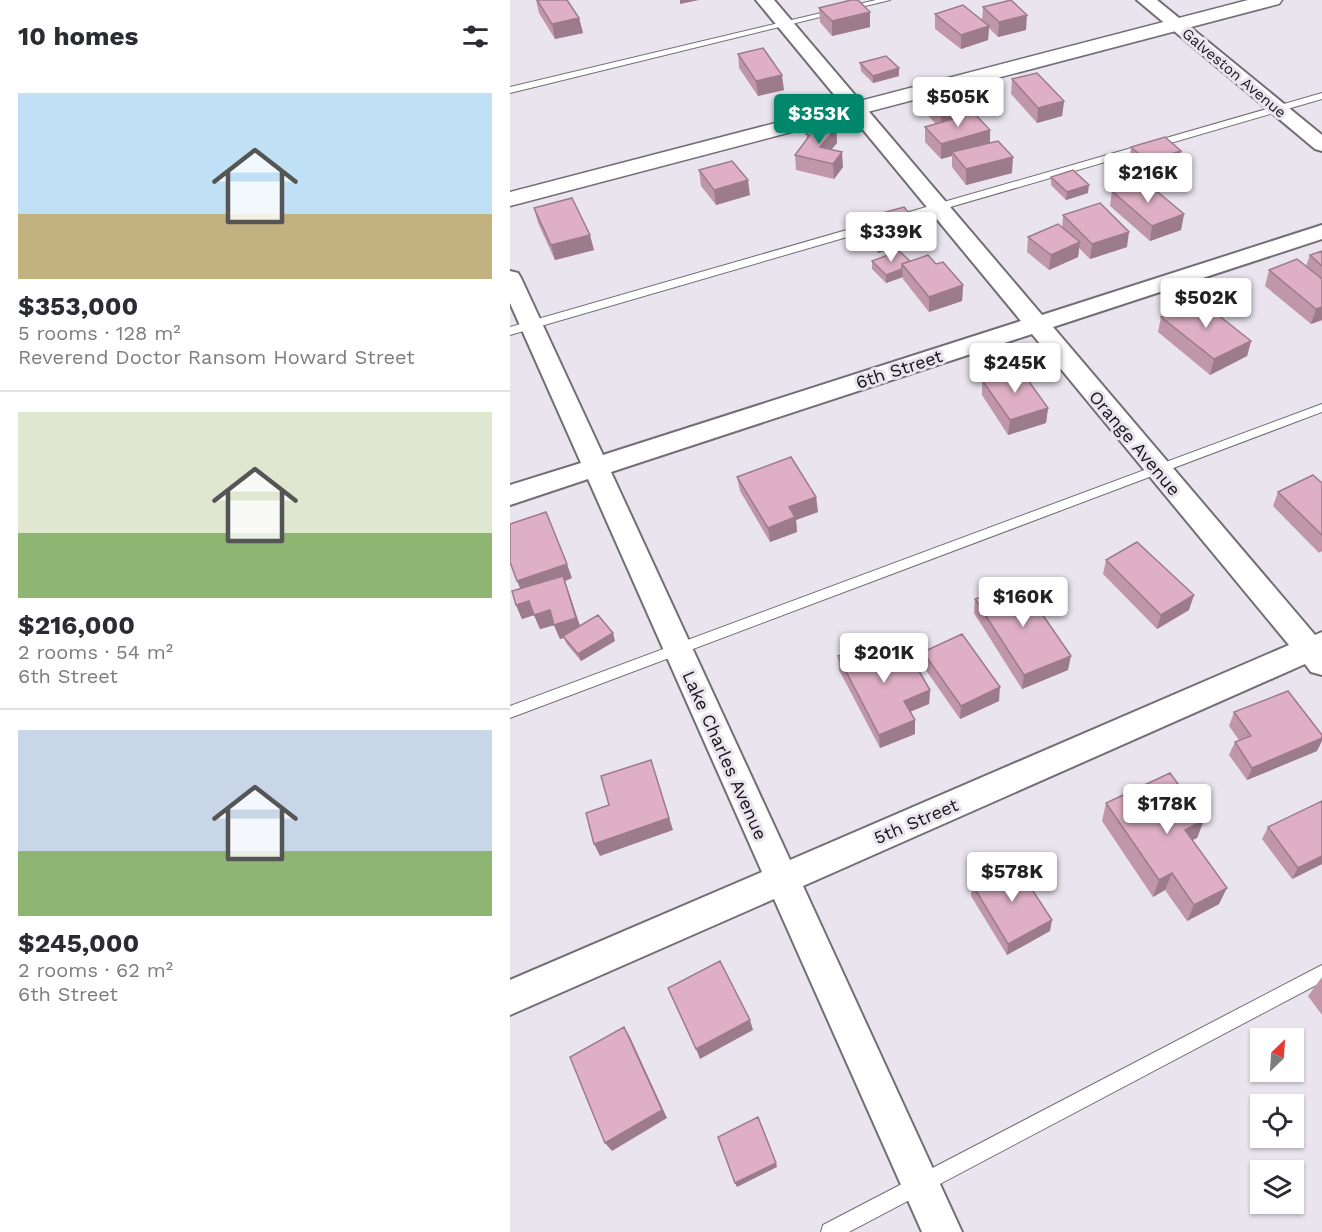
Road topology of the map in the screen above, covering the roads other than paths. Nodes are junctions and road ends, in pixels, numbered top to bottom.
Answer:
1 (765, 0) edge
2 (885, 0) edge
3 (1146, 0) edge
4 (1272, 0) edge
5 (784, 24) junction
6 (1176, 25) junction
7 (510, 90) edge
8 (1322, 96) edge
9 (854, 108) junction
10 (1278, 109) junction
11 (1322, 145) edge
12 (510, 199) edge
13 (937, 206) junction
14 (1322, 232) edge
15 (510, 278) edge
16 (1036, 325) junction
17 (521, 328) edge
18 (1322, 408) edge
19 (596, 467) junction
20 (1158, 470) junction
21 (510, 495) edge
22 (678, 649) junction
23 (1318, 653) edge
24 (510, 712) edge
25 (782, 879) junction
26 (1322, 973) edge
27 (510, 998) edge
28 (921, 1185) junction
29 (830, 1232) edge
30 (942, 1232) edge

1 - 5 street, Orange Avenue
2 - 5 lane
3 - 6 street, Galveston Avenue
4 - 6 street
5 - 7 lane
5 - 9 street, Orange Avenue
6 - 9 street
6 - 10 street, Galveston Avenue
8 - 10 lane
9 - 12 street
9 - 13 street, Orange Avenue
10 - 11 street, Galveston Avenue
10 - 13 lane
13 - 16 street, Orange Avenue
13 - 17 lane
14 - 16 street, 6th Street
15 - 17 street, Lake Charles Avenue
16 - 19 street, 6th Street
16 - 20 street, Orange Avenue
17 - 19 street, Lake Charles Avenue
18 - 20 lane
19 - 21 street, 6th Street
19 - 22 street, Lake Charles Avenue
20 - 22 lane
20 - 23 street, Orange Avenue
22 - 24 lane
22 - 25 street, Lake Charles Avenue
23 - 25 street, 5th Street
25 - 27 street, 5th Street
25 - 28 street, Lake Charles Avenue
26 - 28 lane
28 - 29 lane
28 - 30 street, Lake Charles Avenue

